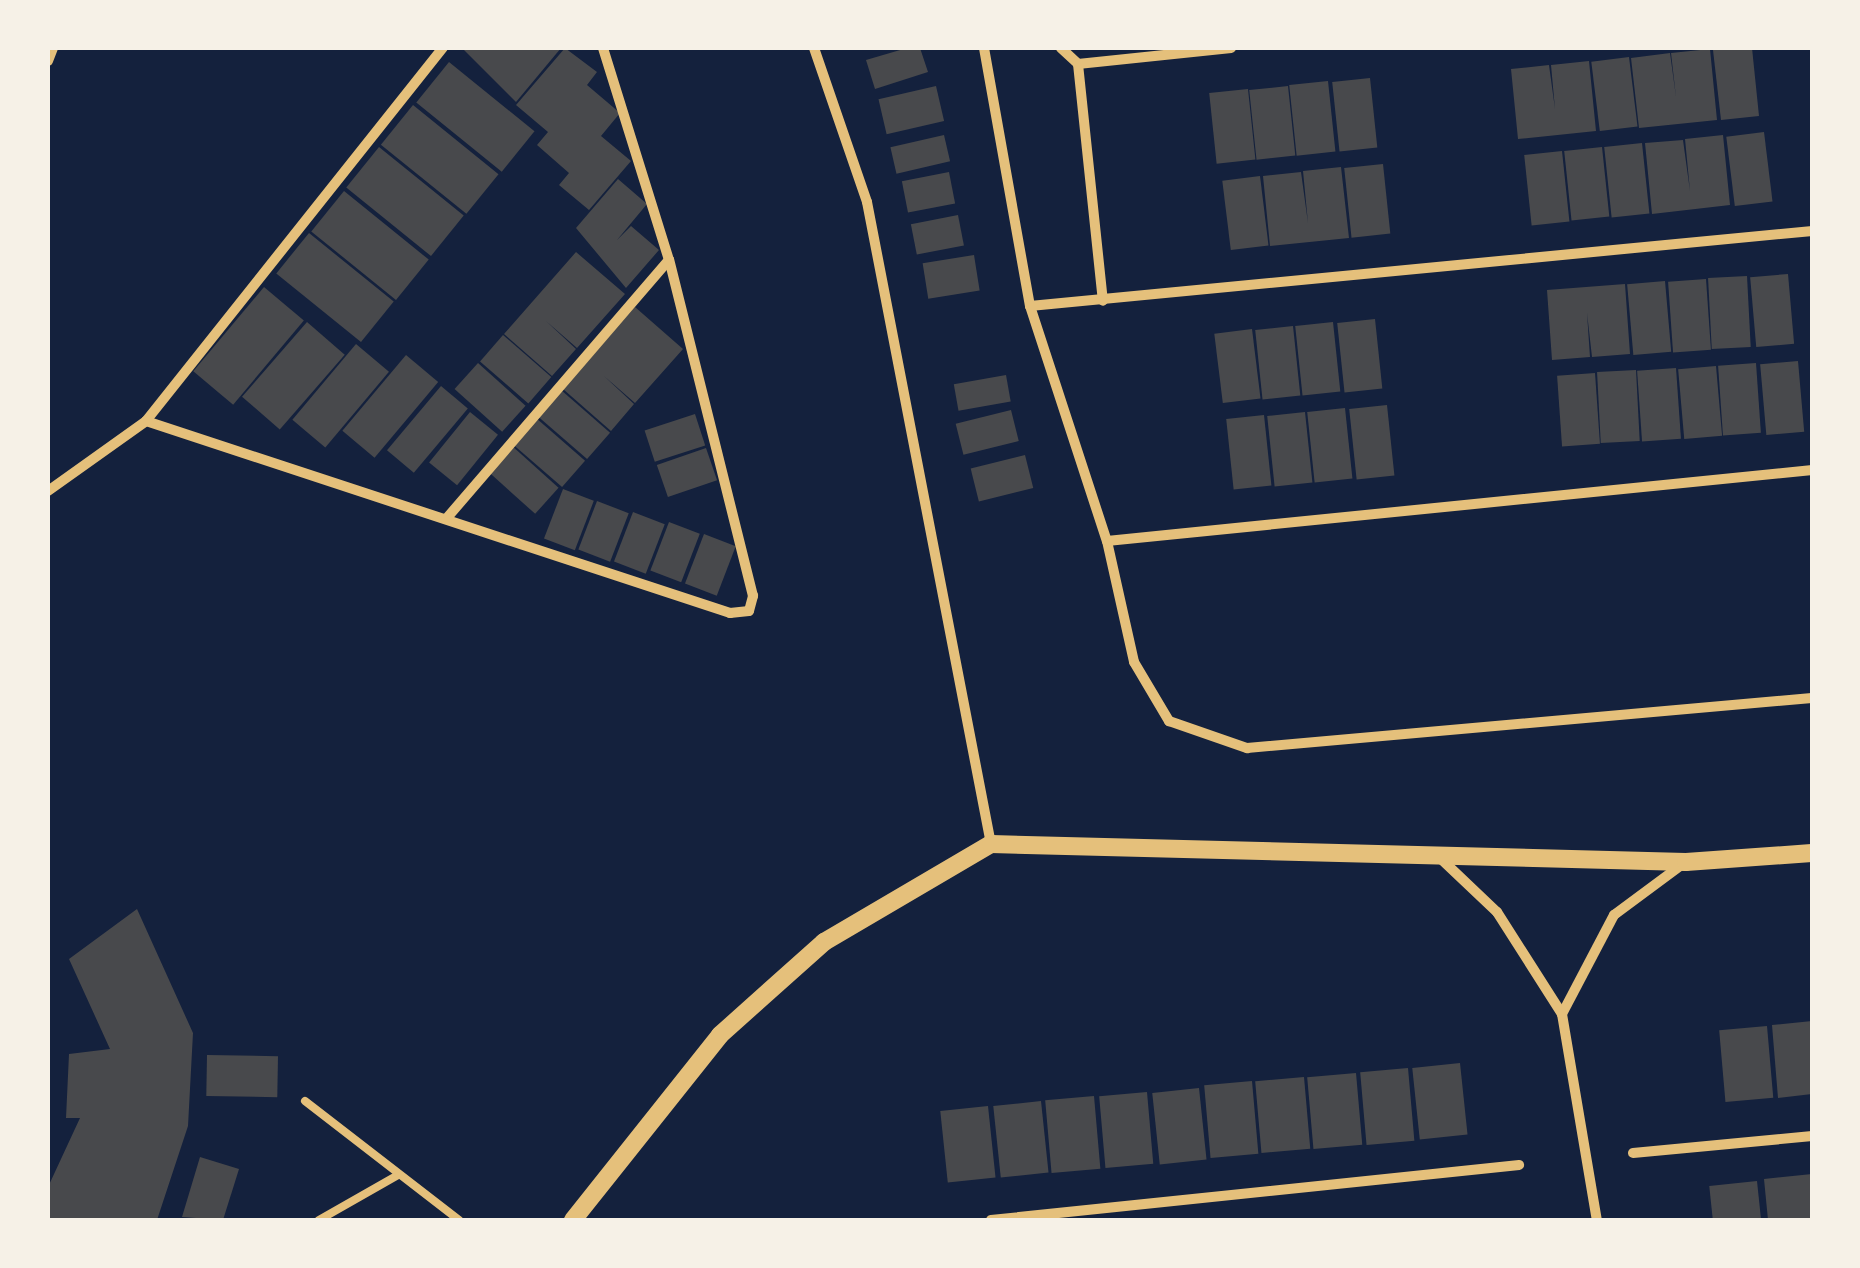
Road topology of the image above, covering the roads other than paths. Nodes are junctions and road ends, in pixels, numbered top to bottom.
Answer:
1 (52, 48) edge
2 (443, 48) edge
3 (603, 48) edge
4 (814, 48) edge
5 (984, 48) edge
6 (1061, 48) edge
7 (1230, 48) edge
8 (48, 61) edge
9 (1078, 64) junction
10 (1812, 231) edge
11 (670, 260) junction
12 (1103, 302) junction
13 (1030, 306) junction
14 (146, 422) junction
15 (1812, 470) edge
16 (48, 491) edge
17 (446, 518) junction
18 (1107, 541) junction
19 (1812, 698) edge
20 (991, 844) junction
21 (1812, 854) edge
22 (1438, 856) junction
23 (1686, 862) junction
24 (1562, 1014) junction
25 (305, 1101) dead end
26 (1812, 1136) edge
27 (1632, 1153) dead end
28 (1518, 1165) dead end
29 (398, 1175) junction
30 (1074, 1217) edge
31 (319, 1220) edge
32 (459, 1220) edge
33 (573, 1220) edge
34 (991, 1220) edge
35 (1597, 1220) edge

1 - 8 street
2 - 14 street
3 - 11 street
4 - 20 street
5 - 13 street
6 - 9 street
7 - 9 street
9 - 12 street
10 - 12 street
11 - 17 street
11 - 17 street
12 - 13 street
13 - 18 street
14 - 16 street
14 - 17 street
15 - 18 street
18 - 19 street
20 - 22 street
20 - 33 street
21 - 23 street
22 - 23 street
22 - 24 street
23 - 24 street
24 - 35 street
25 - 29 lane
26 - 27 street
28 - 30 street
29 - 31 lane
29 - 32 lane
30 - 34 street

